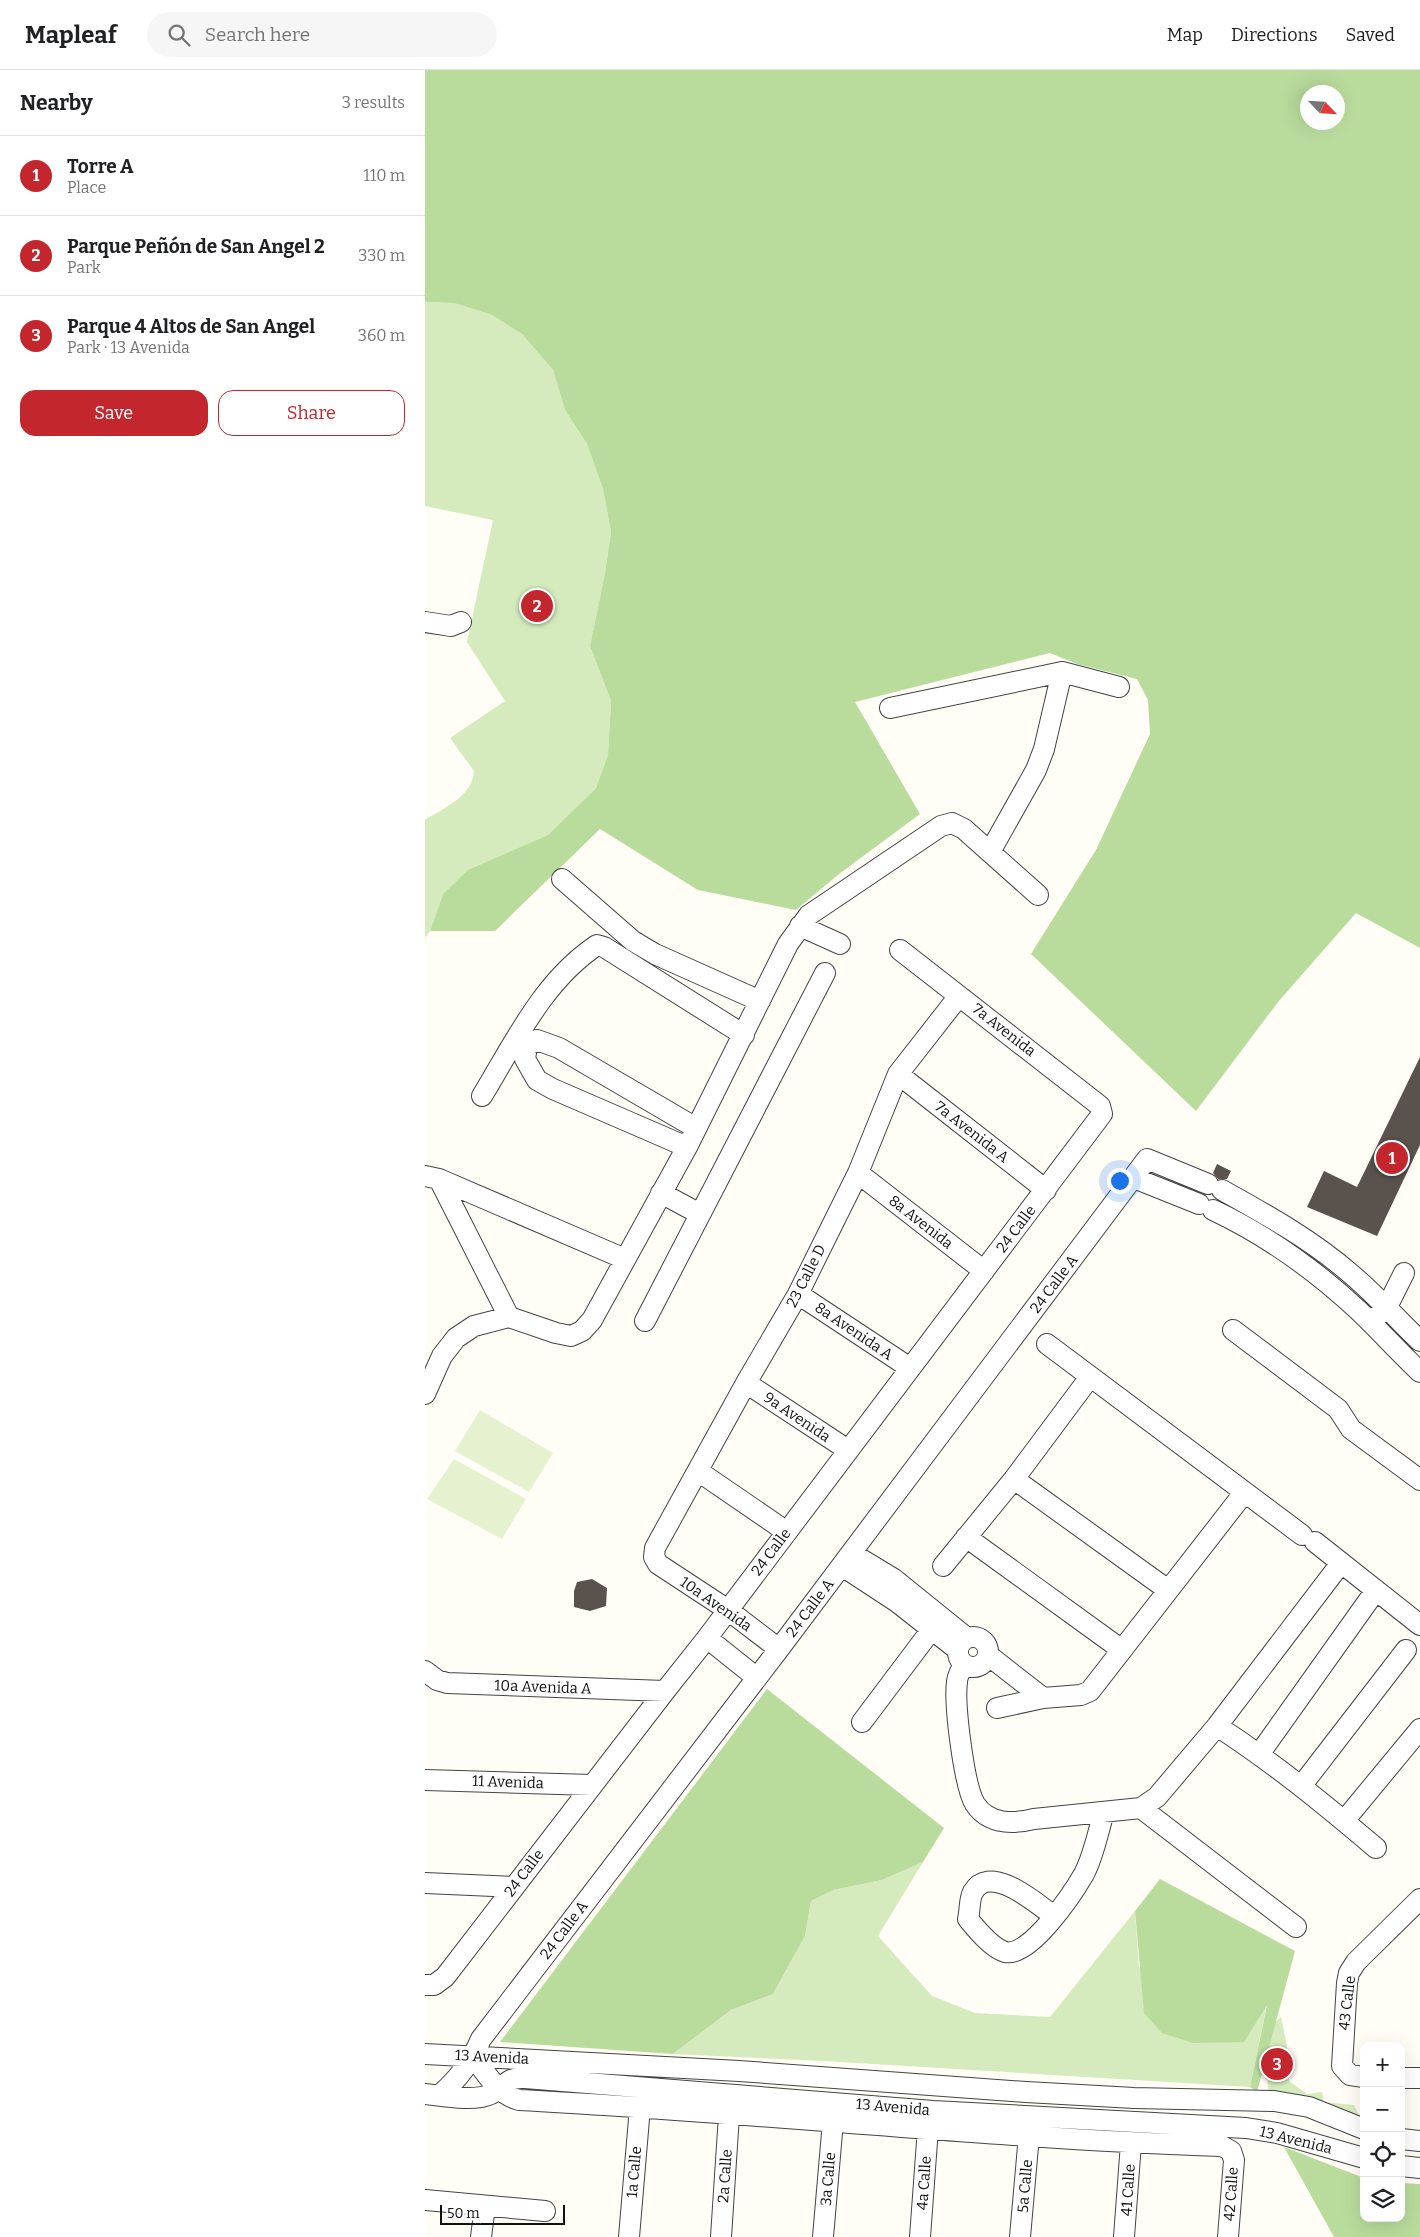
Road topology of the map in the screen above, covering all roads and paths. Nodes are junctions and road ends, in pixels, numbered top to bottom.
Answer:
1 (425, 622) edge
2 (461, 622) dead end
3 (1062, 672) junction
4 (1119, 687) dead end
5 (890, 708) dead end
6 (990, 852) junction
7 (562, 878) dead end
8 (1038, 895) dead end
9 (800, 926) junction
10 (840, 944) dead end
11 (900, 950) dead end
12 (825, 973) dead end
13 (959, 996) junction
14 (760, 1001) junction
15 (744, 1035) junction
16 (898, 1074) junction
17 (482, 1096) dead end
18 (1102, 1114) joint
19 (696, 1128) junction
20 (687, 1147) junction
21 (858, 1173) junction
22 (432, 1178) edge
23 (1134, 1178) junction
24 (1046, 1190) junction
25 (661, 1194) junction
26 (700, 1214) junction
27 (1292, 1230) junction
28 (1280, 1248) junction
29 (625, 1259) junction
30 (984, 1271) junction
31 (1404, 1272) dead end
32 (798, 1294) junction
33 (1387, 1307) junction
34 (509, 1317) junction
35 (645, 1321) dead end
36 (1370, 1322) junction
37 (1233, 1330) dead end
38 (1420, 1341) edge
39 (1047, 1344) dead end
40 (909, 1368) junction
41 (1420, 1372) edge
42 (1090, 1377) junction
43 (746, 1382) junction
44 (425, 1394) edge
45 (848, 1450) junction
46 (697, 1471) junction
47 (1014, 1479) junction
48 (1420, 1480) edge
49 (1244, 1492) junction
50 (787, 1532) junction
51 (966, 1537) junction
52 (654, 1557) joint
53 (847, 1559) junction
54 (1341, 1563) junction
55 (943, 1566) dead end
56 (1168, 1590) junction
57 (1376, 1590) junction
58 (728, 1610) junction
59 (1420, 1624) edge
60 (932, 1629) junction
61 (707, 1638) junction
62 (779, 1649) junction
63 (1122, 1650) junction
64 (1406, 1650) dead end
65 (963, 1651) junction
66 (425, 1671) edge
67 (757, 1678) junction
68 (665, 1690) junction
69 (1043, 1698) junction
70 (997, 1708) dead end
71 (862, 1722) dead end
72 (1217, 1726) junction
73 (1420, 1729) edge
74 (1260, 1754) junction
75 (425, 1780) edge
76 (592, 1785) junction
77 (1302, 1785) junction
78 (1141, 1808) junction
79 (1104, 1812) junction
80 (1344, 1821) junction
81 (1376, 1848) dead end
82 (425, 1883) edge
83 (514, 1887) junction
84 (1420, 1899) edge
85 (1053, 1916) dead end
86 (1296, 1927) dead end
87 (429, 1985) edge
88 (425, 2054) edge
89 (473, 2056) junction
90 (1355, 2075) edge
91 (1405, 2078) edge
92 (1420, 2078) edge
93 (498, 2089) junction
94 (433, 2095) edge
95 (1134, 2098) junction
96 (639, 2107) junction
97 (729, 2115) junction
98 (833, 2122) junction
99 (1134, 2122) junction
100 (1360, 2127) edge
101 (928, 2128) junction
102 (1029, 2135) junction
103 (1405, 2139) edge
104 (1420, 2141) edge
105 (1131, 2143) junction
106 (1360, 2157) edge
107 (1405, 2166) edge
108 (1420, 2168) edge
109 (425, 2200) edge
110 (485, 2206) junction
111 (545, 2211) dead end
112 (481, 2237) edge
113 (629, 2237) edge
114 (721, 2237) edge
115 (823, 2237) edge
116 (919, 2237) edge
117 (1020, 2237) edge
118 (1124, 2237) edge
119 (1228, 2237) edge

1 - 2 street
3 - 4 street
3 - 5 street
3 - 6 street
6 - 8 street
6 - 9 street
7 - 14 street
9 - 10 street
9 - 14 street
11 - 13 street, 7a Avenida
12 - 26 street
13 - 16 street, 23 Calle D
13 - 18 street, 7a Avenida
14 - 15 street
15 - 17 street
15 - 19 street
16 - 21 street, 23 Calle D
16 - 24 street, 7a Avenida A
18 - 24 street, 24 Calle
19 - 20 street
19 - 20 street
20 - 25 street
21 - 30 street, 8a Avenida
21 - 32 street, 23 Calle D
22 - 29 street
22 - 34 street
23 - 27 street, 24 Calle A
23 - 28 street
23 - 53 street, 24 Calle A
24 - 30 street, 24 Calle
25 - 26 street
25 - 29 street
26 - 35 street
27 - 28 street
27 - 33 street
28 - 36 street
29 - 34 street
30 - 40 street, 24 Calle
31 - 33 street
32 - 40 street, 8a Avenida A
32 - 43 street, 23 Calle D
33 - 36 street
33 - 38 street
34 - 44 street
36 - 41 street
37 - 48 street
39 - 42 street
40 - 45 street, 24 Calle
42 - 47 street
42 - 49 street
43 - 45 street, 9a Avenida
43 - 46 street, 23 Calle D
45 - 50 street, 24 Calle
46 - 50 street
46 - 52 street, 23 Calle D
47 - 51 street
47 - 56 street
49 - 54 street
49 - 56 street
50 - 58 street, 24 Calle
51 - 55 street
51 - 63 street
52 - 58 street, 10a Avenida
53 - 60 street
53 - 62 street, 24 Calle A
53 - 65 street
54 - 57 street
54 - 72 street
56 - 63 street
57 - 59 street
57 - 74 street
58 - 61 street, 24 Calle
58 - 62 street, 10a Avenida
60 - 65 street
60 - 71 street
61 - 67 street
61 - 68 street, 24 Calle
62 - 67 street, 24 Calle A
63 - 69 street
64 - 77 street
65 - 69 street
65 - 79 street
66 - 68 street, 10a Avenida A
67 - 89 street, 24 Calle A
68 - 76 street, 24 Calle
69 - 70 street
72 - 74 street
72 - 78 street
73 - 80 street
74 - 77 street
75 - 76 street, 11 Avenida
76 - 83 street, 24 Calle
77 - 80 street
78 - 79 street
78 - 86 street
79 - 85 street
80 - 81 street
82 - 83 street
83 - 87 street, 24 Calle
84 - 90 street, 43 Calle
88 - 89 street, 13 Avenida
89 - 93 street
89 - 94 street, 24 Calle A
89 - 95 street, 13 Avenida
91 - 92 street
93 - 94 street, 13 Avenida
93 - 96 street
93 - 99 street, 13 Avenida
95 - 99 street
95 - 100 street, 13 Avenida
96 - 97 street
96 - 113 street, 1a Calle
97 - 98 street
97 - 114 street, 2a Calle
98 - 101 street
98 - 115 street, 3a Calle
99 - 106 street, 13 Avenida
101 - 102 street
101 - 116 street, 4a Calle
102 - 105 street
102 - 117 street, 5a Calle
103 - 104 street
105 - 118 street, 41 Calle
105 - 119 street, 42 Calle
107 - 108 street
109 - 110 street
110 - 111 street
110 - 112 street

